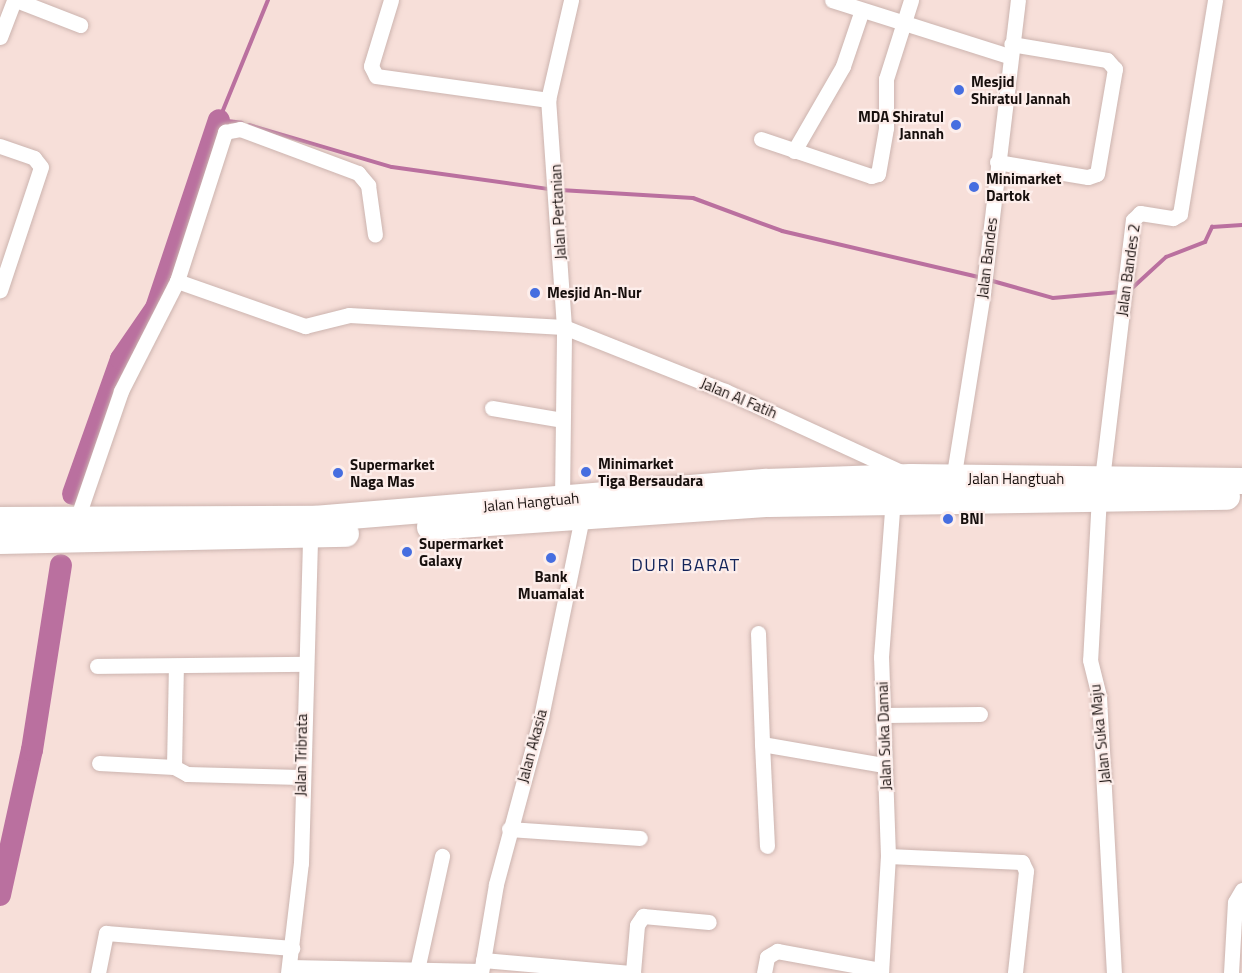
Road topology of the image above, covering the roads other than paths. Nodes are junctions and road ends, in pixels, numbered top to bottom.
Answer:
1 (15, 0) edge
2 (391, 0) edge
3 (832, 0) edge
4 (911, 0) edge
5 (1018, 0) edge
6 (1215, 0) edge
7 (565, 2) edge
8 (862, 10) junction
9 (903, 23) junction
10 (80, 25) dead end
11 (0, 37) edge
12 (1010, 50) junction
13 (548, 100) junction
14 (761, 139) dead end
15 (0, 146) edge
16 (794, 151) junction
17 (997, 162) junction
18 (375, 235) dead end
19 (177, 281) junction
20 (0, 290) edge
21 (564, 327) junction
22 (492, 408) dead end
23 (562, 420) junction
24 (911, 477) junction
25 (953, 480) junction
26 (1242, 481) edge
27 (1101, 487) junction
28 (1037, 489) junction
29 (1242, 497) edge
30 (562, 499) junction
31 (893, 499) junction
32 (582, 518) junction
33 (76, 519) junction
34 (0, 520) edge
35 (310, 537) junction
36 (0, 541) edge
37 (758, 633) dead end
38 (303, 664) junction
39 (97, 666) dead end
40 (176, 666) junction
41 (980, 714) dead end
42 (884, 715) junction
43 (762, 744) junction
44 (99, 763) dead end
45 (884, 765) junction
46 (174, 767) junction
47 (300, 777) junction
48 (509, 829) junction
49 (640, 838) dead end
50 (767, 846) dead end
51 (442, 856) dead end
52 (888, 856) junction
53 (1242, 890) edge
54 (709, 922) dead end
55 (292, 948) junction
56 (482, 968) edge
57 (289, 970) edge
58 (417, 970) junction
59 (881, 971) edge
60 (98, 973) edge
61 (633, 973) edge
62 (764, 973) edge
63 (1015, 973) edge
64 (1114, 973) edge
65 (1231, 973) edge

1 - 10 street
1 - 11 street
2 - 13 street
3 - 8 street
4 - 9 street
5 - 12 street, Jalan Bandes
6 - 27 street, Jalan Bandes 2
7 - 13 street, Jalan Pertanian
8 - 9 street
8 - 16 street
9 - 12 street
9 - 16 street
12 - 17 street, Jalan Bandes
12 - 17 street
13 - 21 street, Jalan Pertanian
14 - 16 street
15 - 20 street
17 - 25 street, Jalan Bandes
18 - 19 street
19 - 21 street, Jalan Al Fatih
19 - 33 street
21 - 23 street, Jalan Pertanian
21 - 24 street, Jalan Al Fatih
22 - 23 street
23 - 30 street, Jalan Pertanian
24 - 25 highway, Jalan Hangtuah
24 - 30 highway, Jalan Hangtuah
25 - 28 highway, Jalan Hangtuah
26 - 27 highway, Jalan Hangtuah
27 - 28 highway, Jalan Hangtuah
27 - 29 highway, Jalan Hangtuah
27 - 64 street, Jalan Suka Maju
28 - 31 highway, Jalan Hangtuah
30 - 33 highway, Jalan Hangtuah
31 - 32 highway, Jalan Hangtuah
31 - 42 street, Jalan Suka Damai
32 - 35 highway, Jalan Hangtuah
32 - 48 street, Jalan Akasia
33 - 34 highway, Jalan Hangtuah
35 - 36 highway, Jalan Hangtuah
35 - 38 street, Jalan Tribrata
37 - 43 street
38 - 40 street
38 - 47 street, Jalan Tribrata
39 - 40 street
40 - 46 street
41 - 42 street
42 - 45 street, Jalan Suka Damai
43 - 45 street
43 - 50 street
44 - 46 street
45 - 52 street, Jalan Suka Damai
46 - 47 street
47 - 55 street, Jalan Tribrata
48 - 49 street
48 - 56 street, Jalan Akasia
51 - 58 street
52 - 59 street, Jalan Suka Damai
52 - 63 street
53 - 65 street
54 - 61 street
55 - 57 street, Jalan Tribrata
55 - 60 street
56 - 58 street
56 - 61 street
57 - 58 street
59 - 62 street

